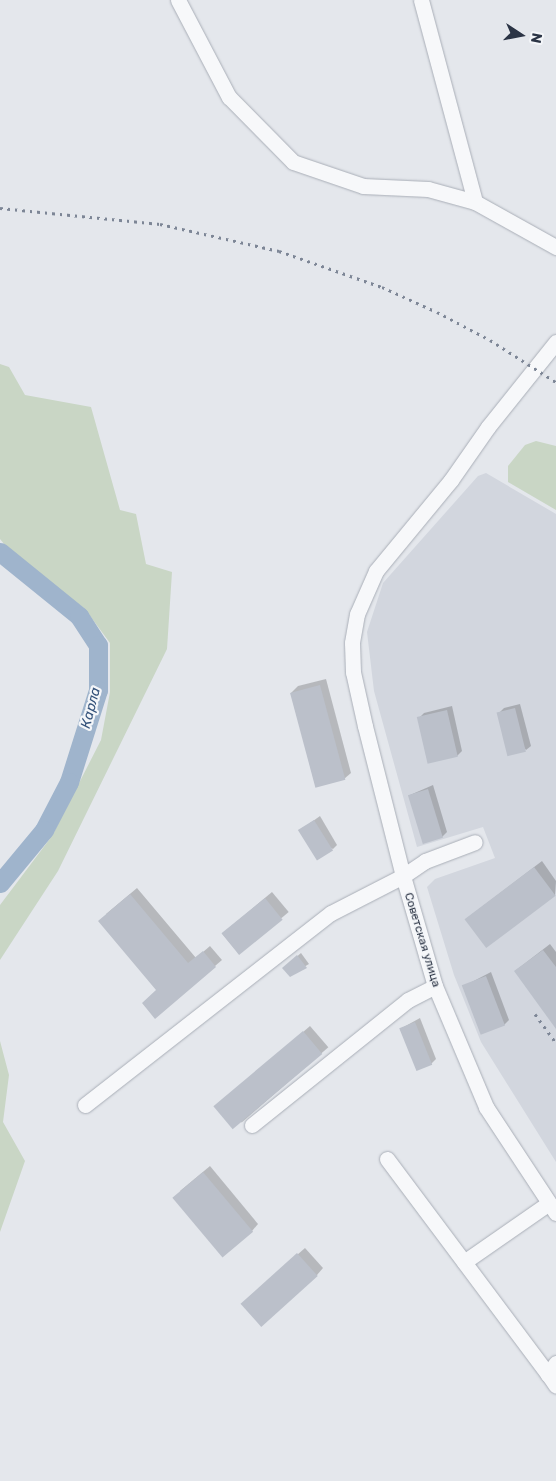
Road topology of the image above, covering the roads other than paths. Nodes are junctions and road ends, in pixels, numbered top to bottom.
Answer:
1 (178, 0) edge
2 (421, 0) edge
3 (475, 202) junction
4 (556, 247) edge
5 (556, 342) edge
6 (475, 842) dead end
7 (403, 876) junction
8 (435, 986) junction
9 (85, 1105) dead end
10 (252, 1126) dead end
11 (387, 1159) dead end
12 (552, 1208) edge
13 (464, 1262) junction
14 (553, 1374) edge

1 - 3 street
2 - 3 street
3 - 4 street
5 - 7 street, Советская улица
6 - 7 street
7 - 8 street, Советская улица
7 - 9 street
8 - 10 street
8 - 12 street, Советская улица
11 - 13 street
12 - 13 street
13 - 14 street

